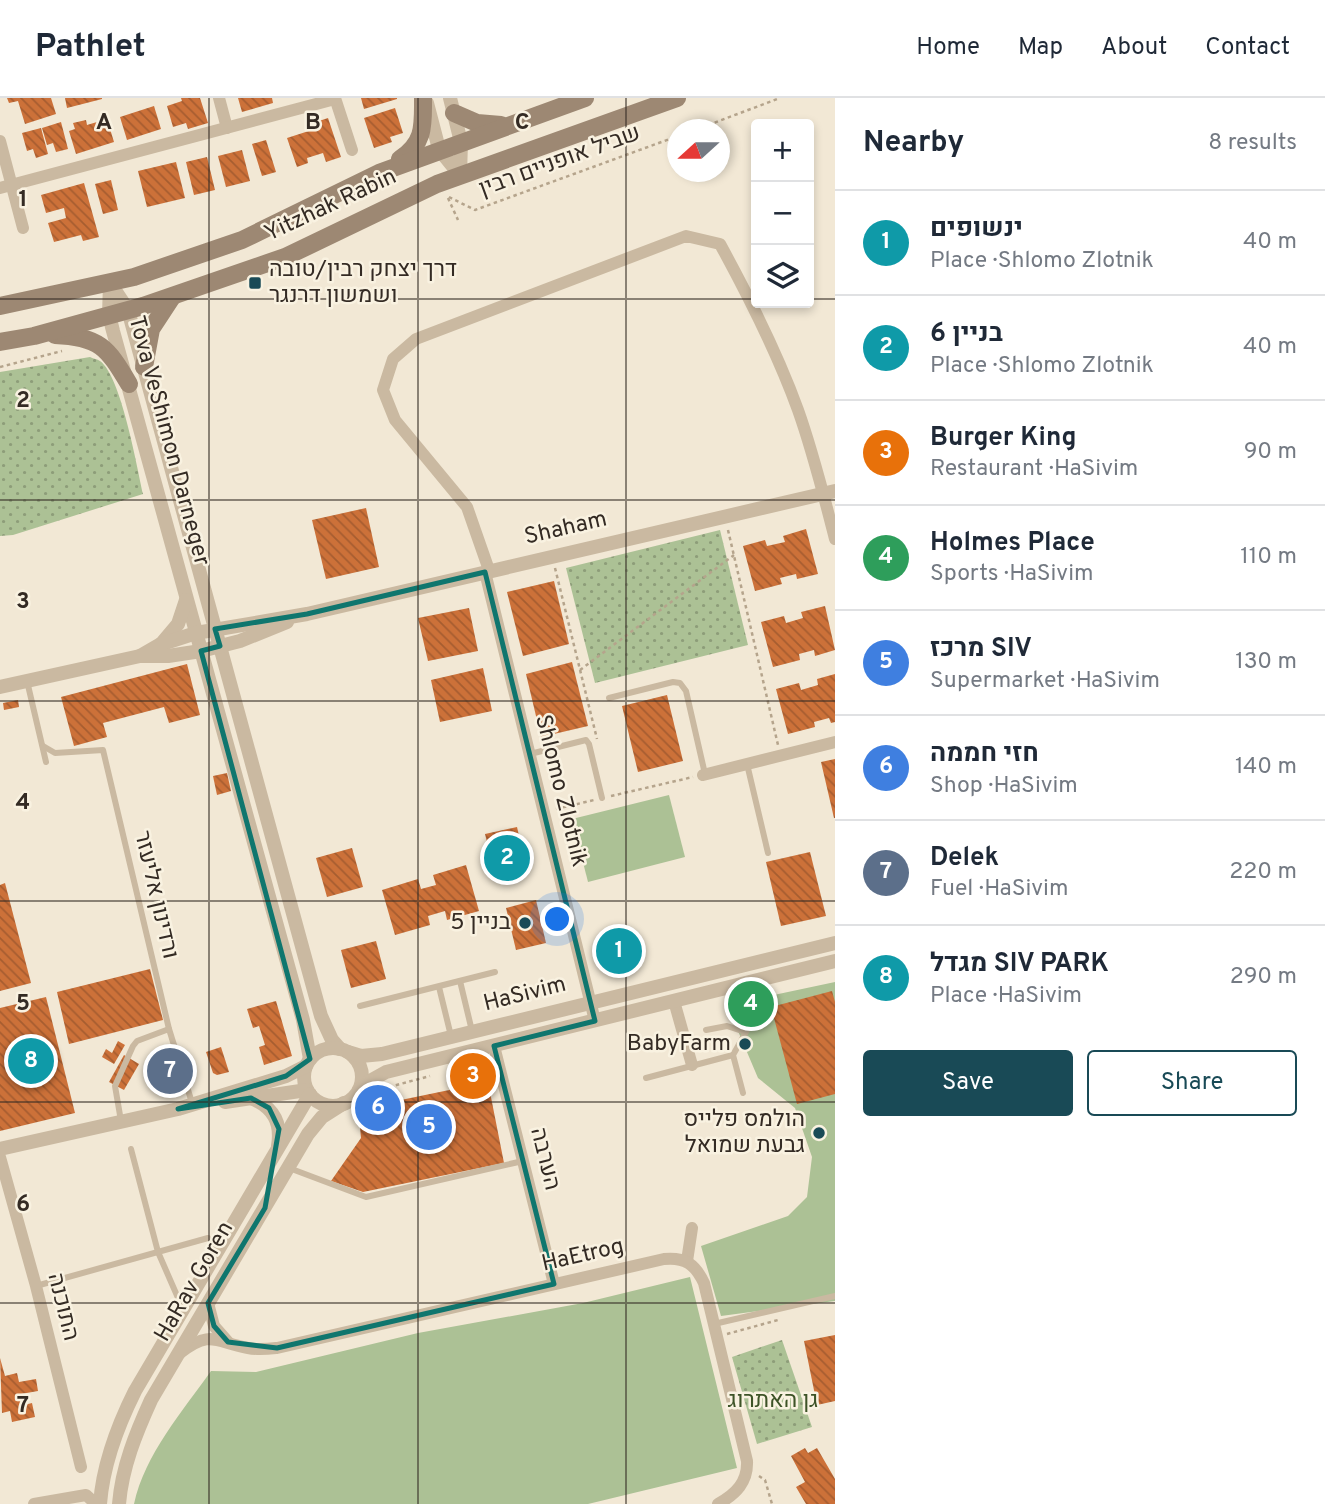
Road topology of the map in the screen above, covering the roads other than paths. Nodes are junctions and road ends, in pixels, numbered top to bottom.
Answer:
1 (219, 98) edge
2 (335, 98) edge
3 (424, 98) edge
4 (585, 98) edge
5 (677, 98) edge
6 (452, 105) edge
7 (504, 126) junction
8 (227, 128) junction
9 (0, 141) edge
10 (461, 142) junction
11 (439, 149) junction
12 (352, 150) dead end
13 (379, 173) junction
14 (460, 175) junction
15 (6, 186) edge
16 (23, 228) dead end
17 (110, 283) junction
18 (172, 296) junction
19 (0, 306) edge
20 (128, 310) junction
21 (109, 315) junction
22 (34, 336) junction
23 (0, 342) edge
24 (144, 367) junction
25 (129, 384) junction
26 (829, 492) edge
27 (835, 539) edge
28 (487, 571) junction
29 (186, 596) junction
30 (307, 614) junction
31 (215, 629) junction
32 (196, 633) junction
33 (159, 645) junction
34 (220, 646) junction
35 (201, 650) junction
36 (140, 656) junction
37 (27, 681) junction
38 (0, 687) edge
39 (609, 698) dead end
40 (835, 742) edge
41 (43, 746) junction
42 (530, 754) junction
43 (46, 762) dead end
44 (747, 764) junction
45 (704, 775) joint
46 (602, 798) road end
47 (768, 853) dead end
48 (835, 943) edge
49 (835, 961) edge
50 (495, 972) dead end
51 (460, 981) junction
52 (439, 987) junction
53 (674, 1001) junction
54 (590, 1002) junction
55 (360, 1006) dead end
56 (764, 1018) dead end
57 (594, 1021) junction
58 (169, 1029) junction
59 (472, 1031) junction
60 (706, 1031) dead end
61 (745, 1032) junction
62 (452, 1037) junction
63 (494, 1046) junction
64 (344, 1050) junction
65 (733, 1055) junction
66 (308, 1063) junction
67 (692, 1065) junction
68 (646, 1078) dead end
69 (359, 1090) junction
70 (308, 1092) junction
71 (743, 1093) dead end
72 (251, 1098) junction
73 (344, 1103) junction
74 (188, 1107) junction
75 (121, 1122) junction
76 (0, 1149) edge
77 (131, 1149) dead end
78 (277, 1150) junction
79 (0, 1157) edge
80 (523, 1161) junction
81 (288, 1168) junction
82 (692, 1227) dead end
83 (208, 1238) dead end
84 (158, 1252) junction
85 (687, 1261) junction
86 (554, 1284) junction
87 (36, 1286) junction
88 (835, 1296) edge
89 (208, 1303) junction
90 (183, 1309) junction
91 (716, 1331) junction
92 (228, 1342) junction
93 (179, 1354) junction
94 (81, 1467) dead end
95 (34, 1504) edge
96 (98, 1504) edge
97 (119, 1504) edge
98 (718, 1504) edge

1 - 8 street
2 - 8 street
2 - 12 street
3 - 11 street
3 - 13 main road
4 - 7 main road, Yitzhak Rabin
5 - 14 main road, Yitzhak Rabin
6 - 7 main road
6 - 10 street
7 - 10 main road, Yitzhak Rabin
8 - 15 street
9 - 15 street
10 - 11 main road, Yitzhak Rabin
10 - 14 street
11 - 13 main road, Yitzhak Rabin
11 - 14 street
13 - 17 main road, Yitzhak Rabin
14 - 18 main road, Yitzhak Rabin
15 - 16 street
17 - 19 main road, Yitzhak Rabin
17 - 20 street, Tova VeShimon Darneger
17 - 21 street, Tova VeShimon Darneger
18 - 20 main road, Yitzhak Rabin
18 - 24 main road
20 - 21 main road, Yitzhak Rabin
20 - 24 street, Tova VeShimon Darneger
21 - 22 main road, Yitzhak Rabin
21 - 25 street, Tova VeShimon Darneger
22 - 23 main road, Yitzhak Rabin
22 - 25 main road
24 - 31 street, Tova VeShimon Darneger
25 - 29 street, Tova VeShimon Darneger
26 - 27 street
26 - 28 street, Shaham
26 - 28 street, Shlomo Zlotnik
28 - 30 street, Shaham
28 - 42 street, Shlomo Zlotnik
29 - 32 street, Tova VeShimon Darneger
29 - 33 street
30 - 31 street, Shaham
30 - 34 street, Shaham
31 - 32 street, Shaham
31 - 34 street, Tova VeShimon Darneger
32 - 33 street, Shaham
32 - 35 street, Tova VeShimon Darneger
33 - 36 street, Shaham
34 - 35 street, Shaham
34 - 64 street, Tova VeShimon Darneger
35 - 36 street, Shaham
35 - 66 street, Tova VeShimon Darneger
36 - 37 street, Shaham
37 - 38 street, Shaham
37 - 41 lane
39 - 45 lane
40 - 44 street
41 - 43 lane
41 - 58 lane, ורדינון אליעזר
42 - 46 lane
42 - 54 street, Shlomo Zlotnik
44 - 45 street
44 - 47 lane
48 - 54 street, HaSivim
49 - 53 street, HaSivim
50 - 51 lane
51 - 52 lane
51 - 59 lane
52 - 55 lane
52 - 62 lane
53 - 57 street, HaSivim
53 - 67 street
54 - 57 street, Shlomo Zlotnik
54 - 59 street, HaSivim
56 - 61 lane
57 - 63 street, HaSivim
58 - 74 lane, ורדינון אליעזר
58 - 75 lane
59 - 62 street, HaSivim
60 - 61 lane
61 - 65 lane
62 - 64 street, HaSivim
63 - 69 street, HaSivim
63 - 80 street, הערבה
64 - 66 street
64 - 69 street
65 - 67 lane
65 - 71 lane
66 - 70 street
66 - 74 street
67 - 68 lane
69 - 73 street
70 - 72 street
70 - 73 street
70 - 78 street, HaRav Goren
72 - 74 street
72 - 78 street
73 - 81 street, HaRav Goren
74 - 75 street
75 - 76 street
77 - 84 lane
78 - 90 street, HaRav Goren
79 - 87 street, התוכנה
80 - 81 lane
80 - 86 street, הערבה
81 - 89 street, HaRav Goren
82 - 85 street
83 - 84 lane
84 - 87 lane
84 - 90 lane
85 - 86 street, HaEtrog
85 - 91 street
86 - 92 street, HaEtrog
87 - 94 street, התוכנה
88 - 91 lane
89 - 92 street
89 - 93 street, HaRav Goren
90 - 96 street, HaRav Goren
91 - 98 street
92 - 93 street, HaEtrog
93 - 97 street, HaRav Goren
95 - 96 street

